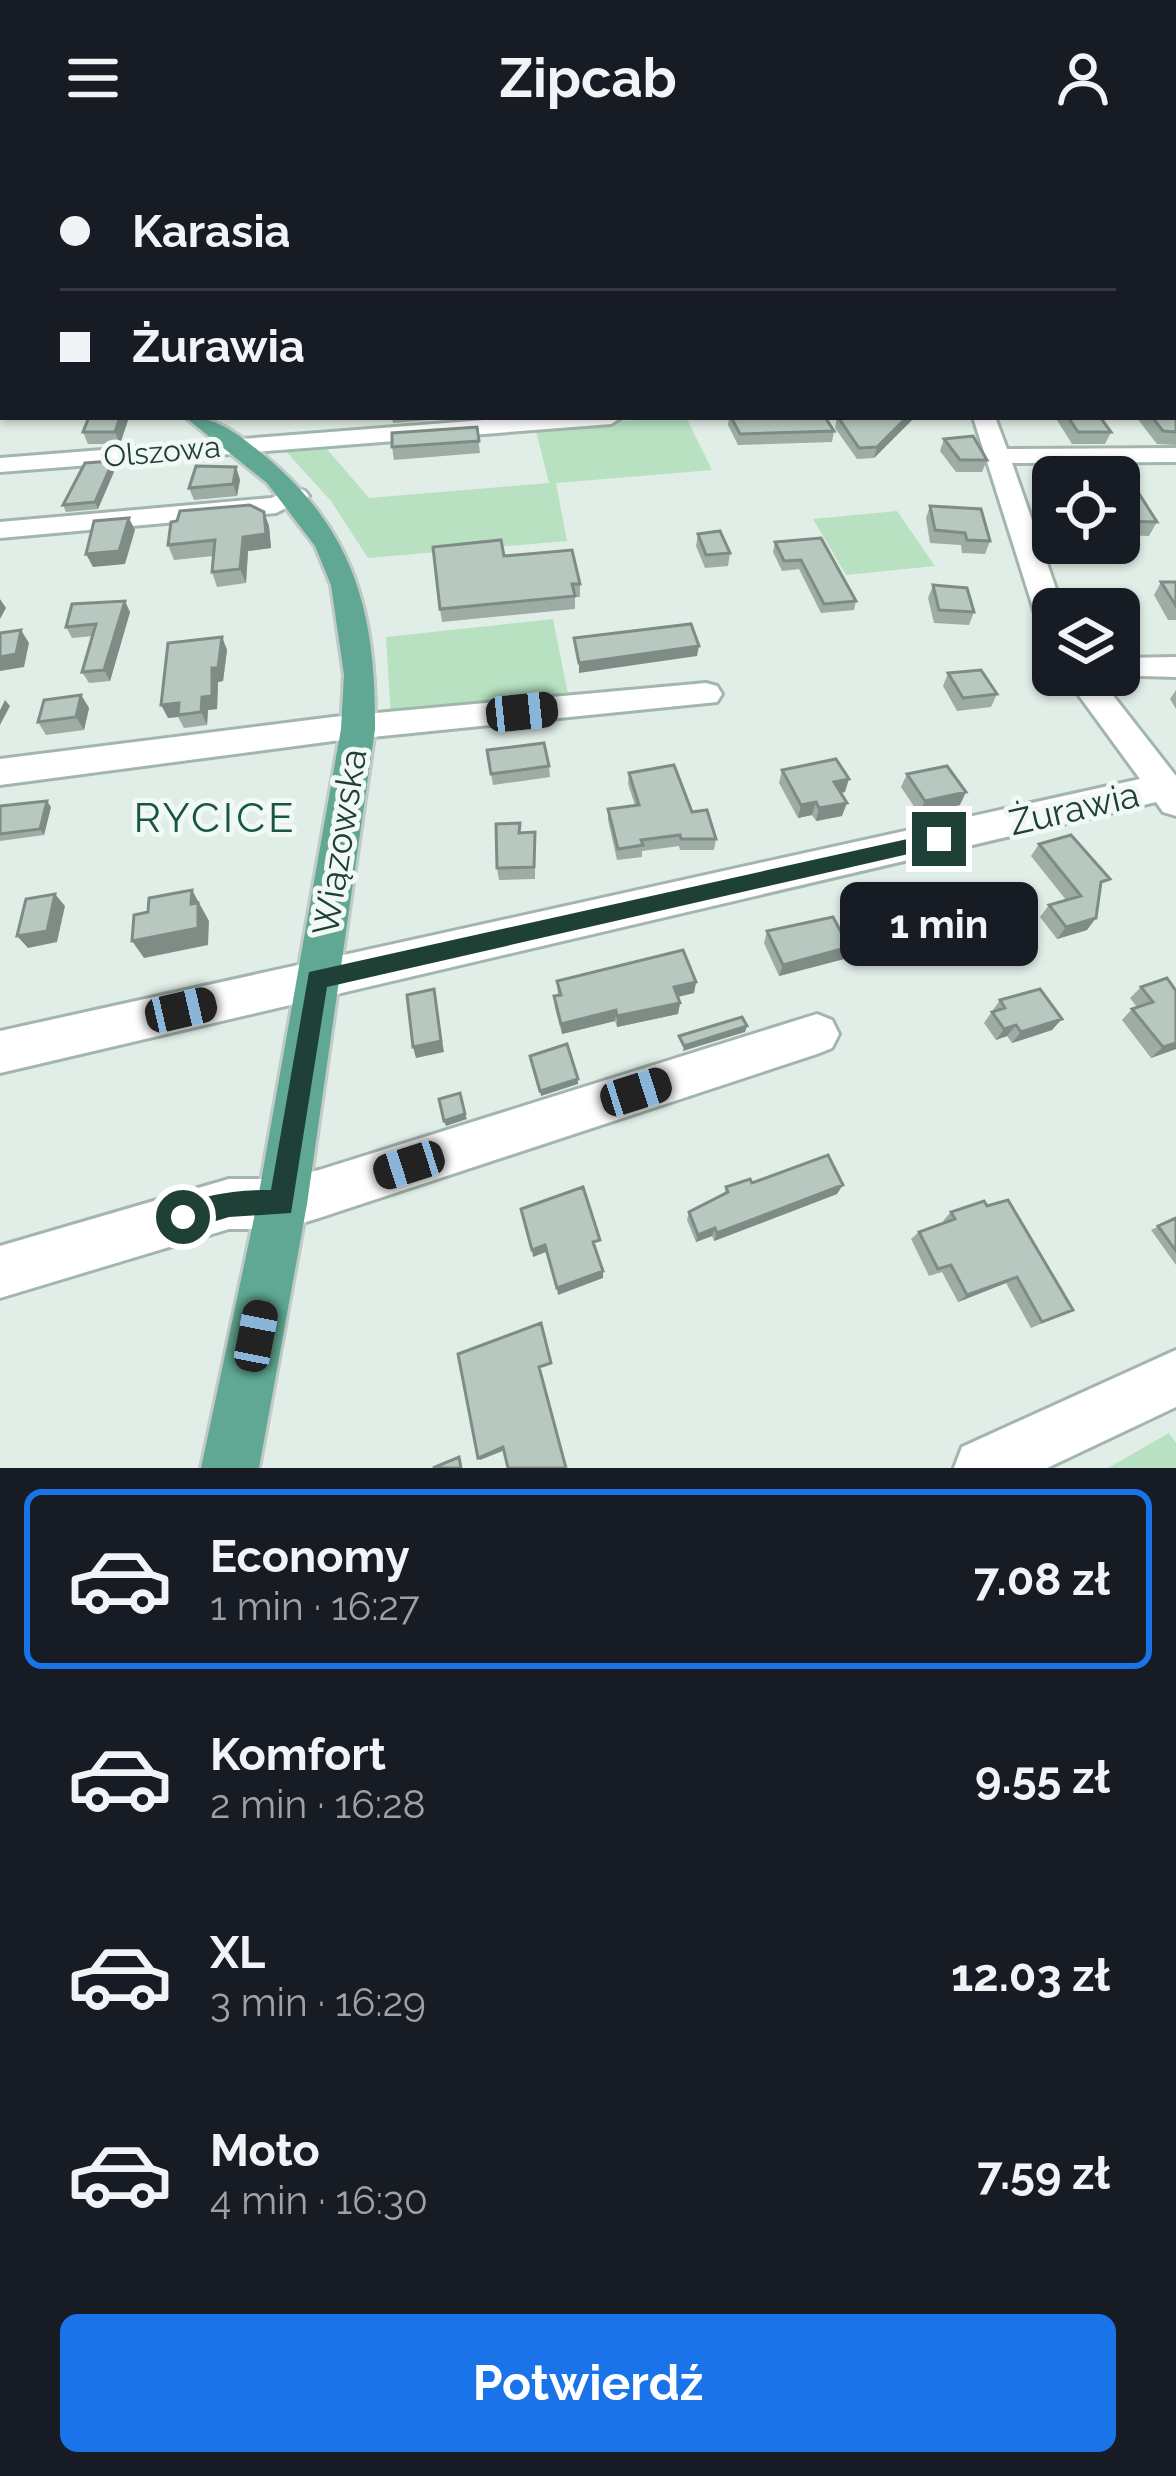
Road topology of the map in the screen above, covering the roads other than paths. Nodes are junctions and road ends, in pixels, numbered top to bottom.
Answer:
1 (201, 420) edge
2 (573, 420) edge
3 (985, 420) edge
4 (241, 446) junction
5 (1176, 455) edge
6 (995, 456) junction
7 (0, 465) edge
8 (296, 496) junction
9 (0, 530) edge
10 (1041, 588) edge
11 (1176, 667) edge
12 (1140, 668) edge
13 (706, 694) dead end
14 (1096, 696) edge
15 (358, 729) junction
16 (0, 772) edge
17 (1170, 795) edge
18 (316, 979) junction
19 (817, 1034) dead end
20 (0, 1052) edge
21 (282, 1204) junction
22 (0, 1272) edge
23 (1176, 1378) edge
24 (230, 1468) edge
25 (983, 1468) edge

1 - 4 main road, Wiązowska
2 - 4 street, Olszowa
3 - 6 street
4 - 7 street, Olszowa
4 - 8 main road, Wiązowska
5 - 6 street
6 - 10 street
8 - 9 street
8 - 15 main road, Wiązowska
11 - 12 street
13 - 15 street
14 - 17 street
15 - 16 street
15 - 18 main road, Wiązowska
17 - 18 street, Żurawia
18 - 20 street, Żurawia
18 - 21 main road, Wiązowska
19 - 21 street
21 - 22 street
21 - 24 main road, Wiązowska
23 - 25 street

